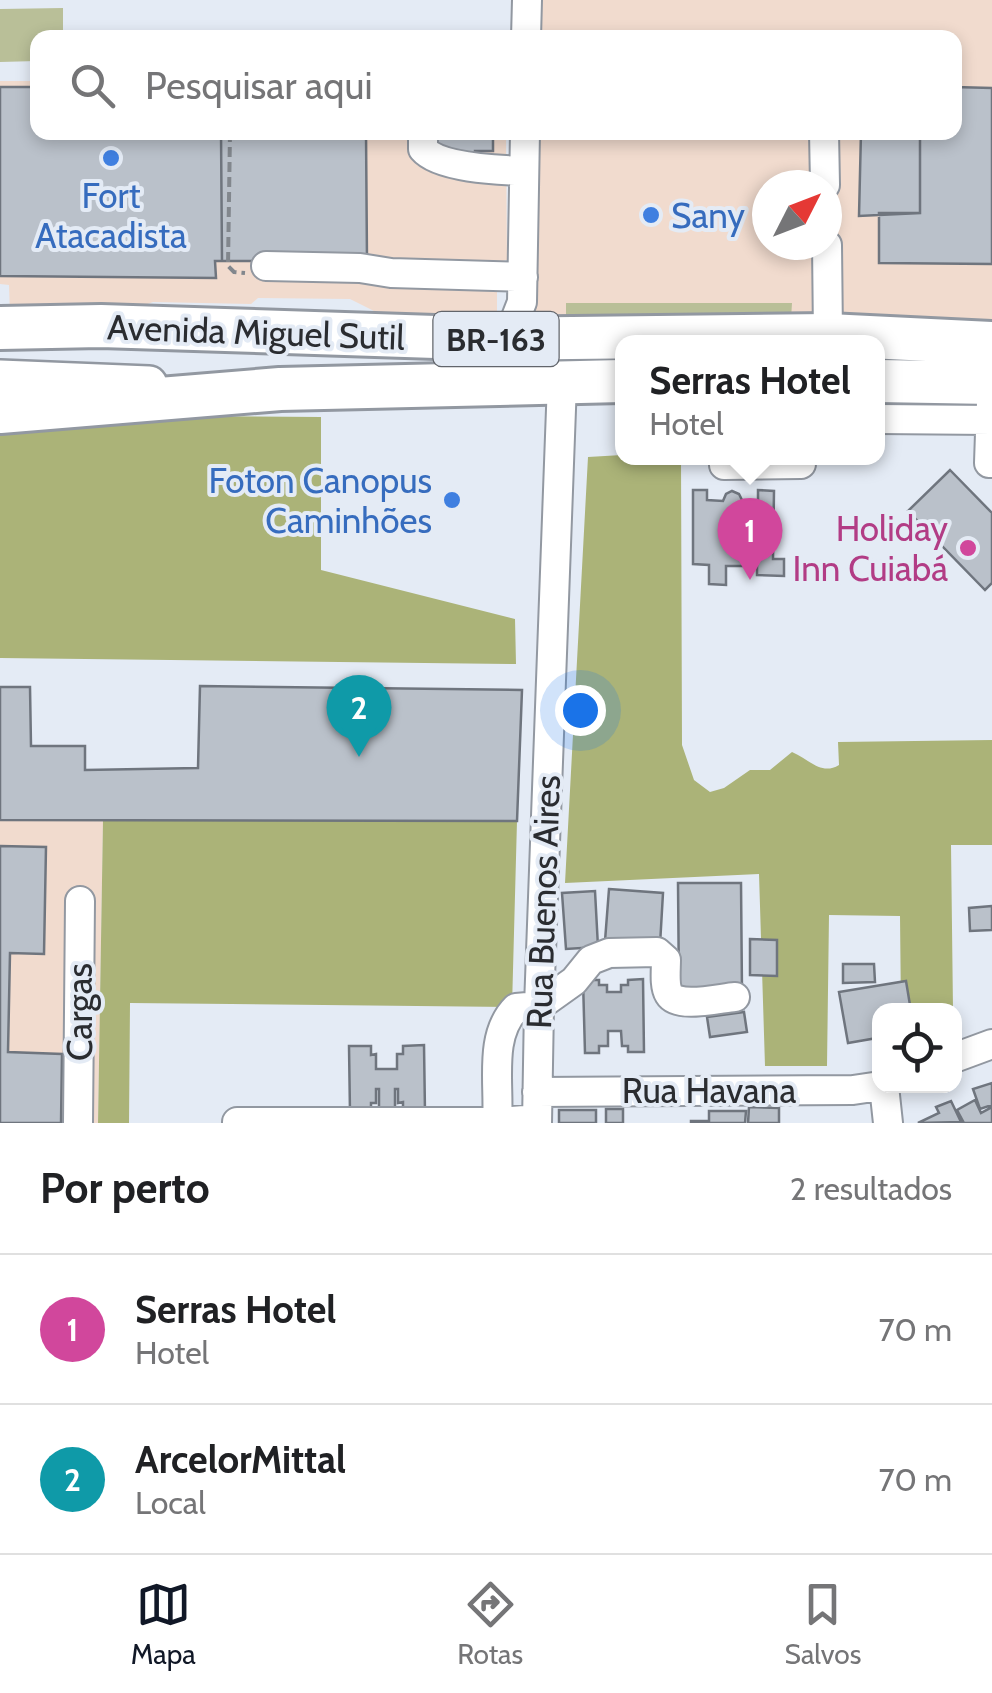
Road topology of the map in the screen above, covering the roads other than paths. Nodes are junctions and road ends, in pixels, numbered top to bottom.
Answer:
1 (526, 0) edge
2 (526, 30) edge
3 (423, 140) edge
4 (525, 140) edge
5 (824, 140) edge
6 (825, 170) edge
7 (524, 171) junction
8 (826, 260) edge
9 (266, 266) dead end
10 (522, 278) junction
11 (0, 328) edge
12 (828, 334) junction
13 (762, 335) edge
14 (846, 335) edge
15 (615, 337) edge
16 (885, 337) edge
17 (496, 339) junction
18 (992, 343) edge
19 (0, 378) edge
20 (615, 381) edge
21 (562, 382) junction
22 (885, 383) edge
23 (280, 389) junction
24 (991, 397) edge
25 (0, 412) edge
26 (885, 417) edge
27 (992, 463) edge
28 (80, 901) dead end
29 (735, 996) dead end
30 (538, 1006) junction
31 (992, 1044) edge
32 (962, 1055) edge
33 (872, 1087) edge
34 (883, 1093) edge
35 (537, 1111) edge
36 (237, 1122) edge
37 (497, 1122) edge
38 (78, 1123) edge
39 (888, 1123) edge

1 - 2 street
3 - 7 street
4 - 7 street
5 - 6 street
7 - 10 street
8 - 12 street
9 - 10 street
10 - 17 street
11 - 17 highway, Avenida Miguel Sutil / BR-163
12 - 13 highway, Avenida Miguel Sutil / BR-163
12 - 14 highway, Avenida Miguel Sutil / BR-163
15 - 17 highway, Avenida Miguel Sutil / BR-163
16 - 18 highway, Avenida Miguel Sutil / BR-163
19 - 23 main road, Avenida Miguel Sutil
20 - 21 highway, Avenida Miguel Sutil / BR-163
21 - 23 highway, Avenida Miguel Sutil / BR-163
21 - 30 street, Rua Buenos Aires
22 - 24 highway
23 - 25 highway, BR-163
24 - 26 street
24 - 27 street
28 - 38 street, Cargas
29 - 30 street
30 - 35 street, Rua Buenos Aires
30 - 37 street
31 - 32 street
33 - 35 street, Rua Havana
34 - 39 street
35 - 37 street, Rua Havana
36 - 37 street, Rua Havana

